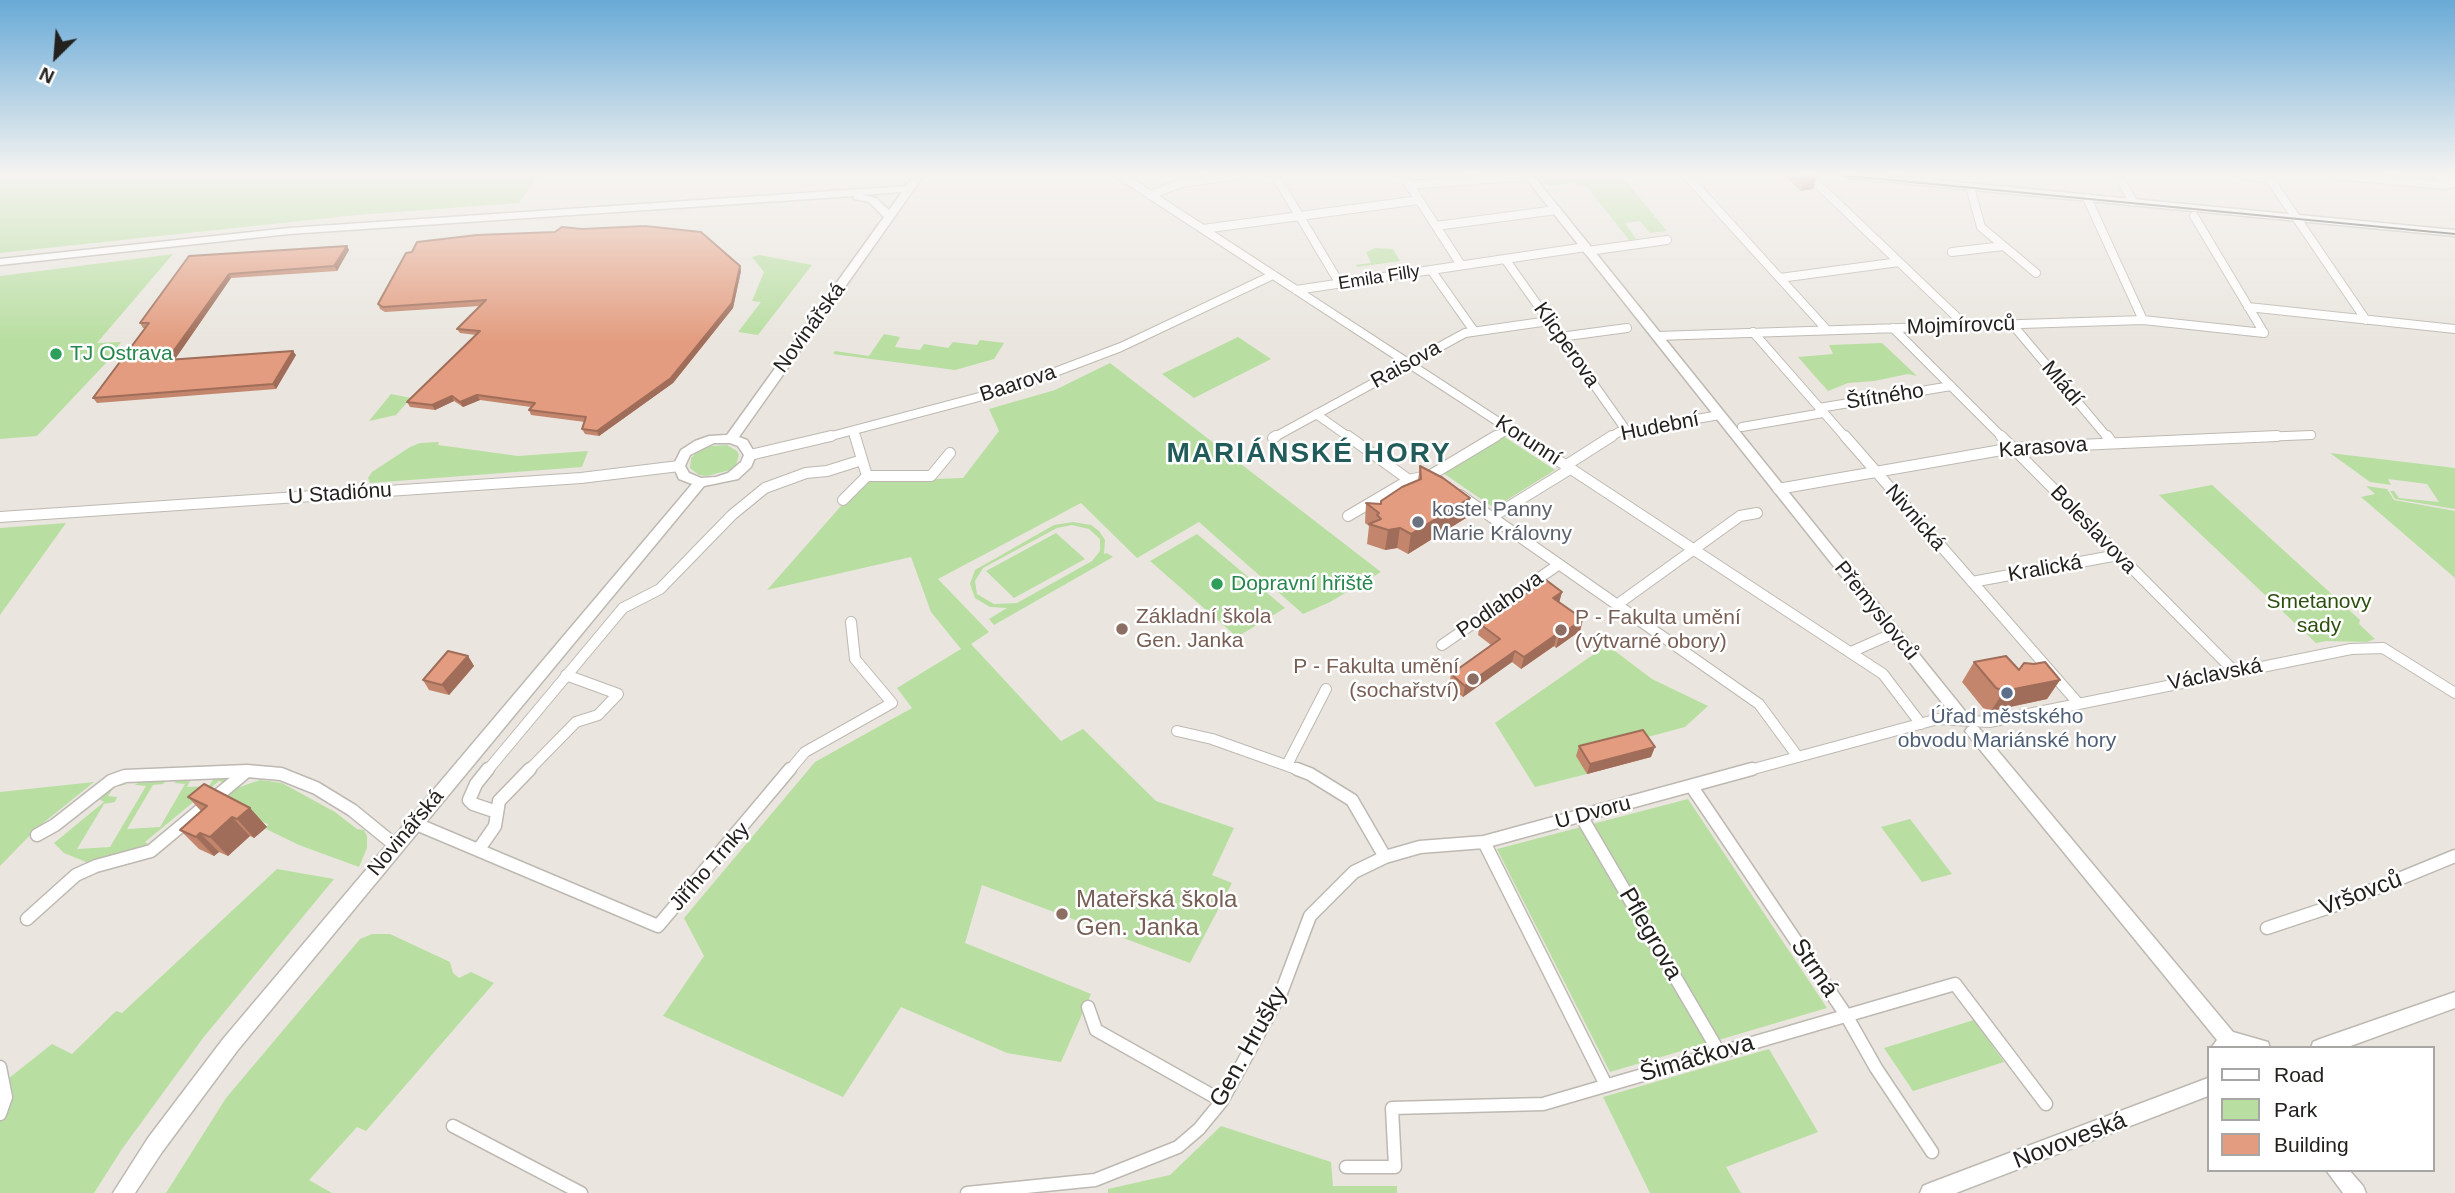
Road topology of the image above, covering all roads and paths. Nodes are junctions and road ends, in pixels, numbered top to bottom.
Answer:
1 (293, 231) edge
2 (880, 231) edge
3 (1206, 231) edge
4 (1308, 231) edge
5 (1439, 231) edge
6 (1572, 231) edge
7 (1737, 231) edge
8 (1866, 231) edge
9 (1985, 231) edge
10 (2102, 231) edge
11 (2203, 231) edge
12 (2305, 231) edge
13 (2430, 231) edge
14 (2455, 233) edge
15 (1667, 240) dead end
16 (2003, 246) junction
17 (1587, 249) junction
18 (1952, 252) dead end
19 (1505, 259) junction
20 (0, 262) edge
21 (1899, 262) junction
22 (1461, 265) junction
23 (1431, 270) junction
24 (2036, 273) dead end
25 (1273, 275) junction
26 (1780, 278) junction
27 (1340, 284) junction
28 (1296, 290) junction
29 (2248, 307) junction
30 (2143, 320) junction
31 (2366, 320) junction
32 (1549, 321) junction
33 (1964, 324) junction
34 (2012, 324) junction
35 (1628, 328) dead end
36 (1893, 328) junction
37 (2455, 329) edge
38 (1827, 330) junction
39 (1474, 331) junction
40 (1753, 332) junction
41 (1657, 336) junction
42 (1560, 337) junction
43 (1409, 363) junction
44 (1951, 386) junction
45 (1821, 411) junction
46 (1316, 414) junction
47 (1720, 415) junction
48 (1742, 427) dead end
49 (1509, 429) junction
50 (1626, 430) junction
51 (853, 431) junction
52 (2311, 435) dead end
53 (1273, 438) dead end
54 (731, 439) junction
55 (2112, 443) junction
56 (2013, 448) junction
57 (950, 453) dead end
58 (750, 455) junction
59 (862, 460) junction
60 (679, 466) junction
61 (1568, 467) junction
62 (1875, 472) junction
63 (1431, 475) junction
64 (867, 476) junction
65 (1409, 480) junction
66 (700, 482) junction
67 (1445, 485) edge
68 (1778, 489) junction
69 (1455, 491) edge
70 (843, 500) dead end
71 (1757, 513) dead end
72 (1348, 516) dead end
73 (0, 517) edge
74 (1492, 517) junction
75 (1692, 550) junction
76 (2118, 555) junction
77 (1558, 565) junction
78 (1972, 582) junction
79 (1618, 604) junction
80 (850, 622) dead end
81 (1894, 633) junction
82 (1442, 645) dead end
83 (1851, 652) junction
84 (2234, 671) junction
85 (566, 675) junction
86 (1326, 689) dead end
87 (2455, 693) edge
88 (2078, 703) junction
89 (1921, 724) junction
90 (1969, 726) junction
91 (1177, 731) dead end
92 (1798, 757) junction
93 (1287, 765) junction
94 (247, 771) junction
95 (1692, 787) junction
96 (497, 812) junction
97 (1581, 816) junction
98 (414, 823) junction
99 (37, 835) dead end
100 (1484, 842) junction
101 (396, 845) junction
102 (479, 849) junction
103 (2455, 856) edge
104 (1385, 857) junction
105 (27, 919) dead end
106 (2267, 928) dead end
107 (2455, 1000) edge
108 (1088, 1007) dead end
109 (1846, 1015) junction
110 (2225, 1044) edge
111 (2256, 1046) edge
112 (2326, 1046) edge
113 (1720, 1052) junction
114 (0, 1066) edge
115 (1606, 1085) junction
116 (2206, 1088) edge
117 (1222, 1101) junction
118 (2046, 1104) dead end
119 (0, 1114) edge
120 (453, 1126) dead end
121 (1932, 1152) dead end
122 (1346, 1167) dead end
123 (2338, 1172) edge
124 (123, 1193) edge
125 (581, 1193) edge
126 (967, 1193) edge
127 (1930, 1193) edge
128 (2356, 1193) edge

1 - 20 street
2 - 54 street, Novinářská
3 - 25 street, Korunní
4 - 27 street
5 - 22 street
6 - 17 street, Přemyslovců
7 - 26 street
8 - 21 street
9 - 16 street
10 - 30 street
11 - 29 street
12 - 31 street
13 - 14 street
15 - 17 street, Emila Filly
16 - 18 street
16 - 24 street
17 - 19 street, Emila Filly
17 - 41 street, Přemyslovců
19 - 22 street, Emila Filly
19 - 32 street, Klicperova
21 - 26 street
21 - 33 street
22 - 23 street, Emila Filly
23 - 27 street, Emila Filly
23 - 39 street
25 - 28 street, Korunní
25 - 51 street, Baarova
26 - 38 street
27 - 28 street, Emila Filly
28 - 43 street, Korunní
29 - 30 street, Mojmírovců
29 - 31 street
30 - 34 street, Mojmírovců
31 - 37 street
32 - 39 street, Raisova
32 - 42 street, Klicperova
33 - 34 street, Mojmírovců
33 - 36 street, Mojmírovců
34 - 55 street, Mládí
35 - 42 street
36 - 38 street, Mojmírovců
36 - 44 street, Boleslavova
38 - 40 street, Mojmírovců
39 - 43 street, Raisova
40 - 41 street, Mojmírovců
40 - 45 street, Nivnická
41 - 47 street, Přemyslovců
42 - 50 street, Klicperova
43 - 46 street, Raisova
43 - 49 street, Korunní
44 - 45 street, Štítného
44 - 56 street, Boleslavova
45 - 48 street, Štítného
45 - 62 street, Nivnická
46 - 53 street, Raisova
46 - 65 street
47 - 50 street, Hudební
47 - 68 street, Přemyslovců
49 - 61 street, Korunní
49 - 63 street
50 - 61 street, Hudební
51 - 58 street, Baarova
51 - 59 street
52 - 55 street, Karasova
54 - 58 street
54 - 60 street
55 - 56 street, Karasova
56 - 62 street, Karasova
56 - 76 street, Boleslavova
57 - 64 street
58 - 66 street
59 - 64 street
59 - 85 street
60 - 66 street
60 - 73 street, U Stadiónu
61 - 74 street, Hudební
61 - 75 street, Korunní
62 - 68 street, Karasova
62 - 78 street, Nivnická
63 - 65 street
63 - 67 street
64 - 70 street
65 - 72 street
66 - 98 street, Novinářská
68 - 81 street, Přemyslovců
69 - 74 street
71 - 75 street
74 - 77 street
75 - 79 street
75 - 83 street, Korunní
76 - 78 street, Kralická
76 - 84 street, Boleslavova
77 - 79 street
77 - 82 street, Podlahova
78 - 88 street, Nivnická
79 - 92 street
80 - 102 street, Jiřího Trnky
81 - 83 street
81 - 90 street, Přemyslovců
83 - 89 street, Korunní
84 - 87 street, Václavská
84 - 88 street, Václavská
85 - 96 street
85 - 96 street
86 - 93 street
88 - 90 street, Václavská
89 - 90 street, U Dvoru
89 - 92 street, U Dvoru
90 - 110 street, Přemyslovců
91 - 93 street
92 - 95 street, U Dvoru
93 - 104 street
94 - 99 street
94 - 101 street
94 - 105 street
95 - 97 street, U Dvoru
95 - 109 street, Strmá
96 - 102 street
97 - 100 street, U Dvoru
97 - 113 street, Pflegrova
98 - 101 street, Novinářská
98 - 102 street, Jiřího Trnky
100 - 104 street, Gen. Hrušky
100 - 115 street
101 - 124 street, Novinářská
103 - 106 street, Vršovců
104 - 117 street, Gen. Hrušky
107 - 112 street
108 - 117 street
109 - 113 street, Šimáčkova
109 - 118 street, Šimáčkova
109 - 121 street, Strmá
110 - 111 street
113 - 115 street, Šimáčkova
114 - 119 street
115 - 122 street, Šimáčkova
116 - 127 street, Novoveská
117 - 126 street, Gen. Hrušky
120 - 125 street
123 - 128 street

